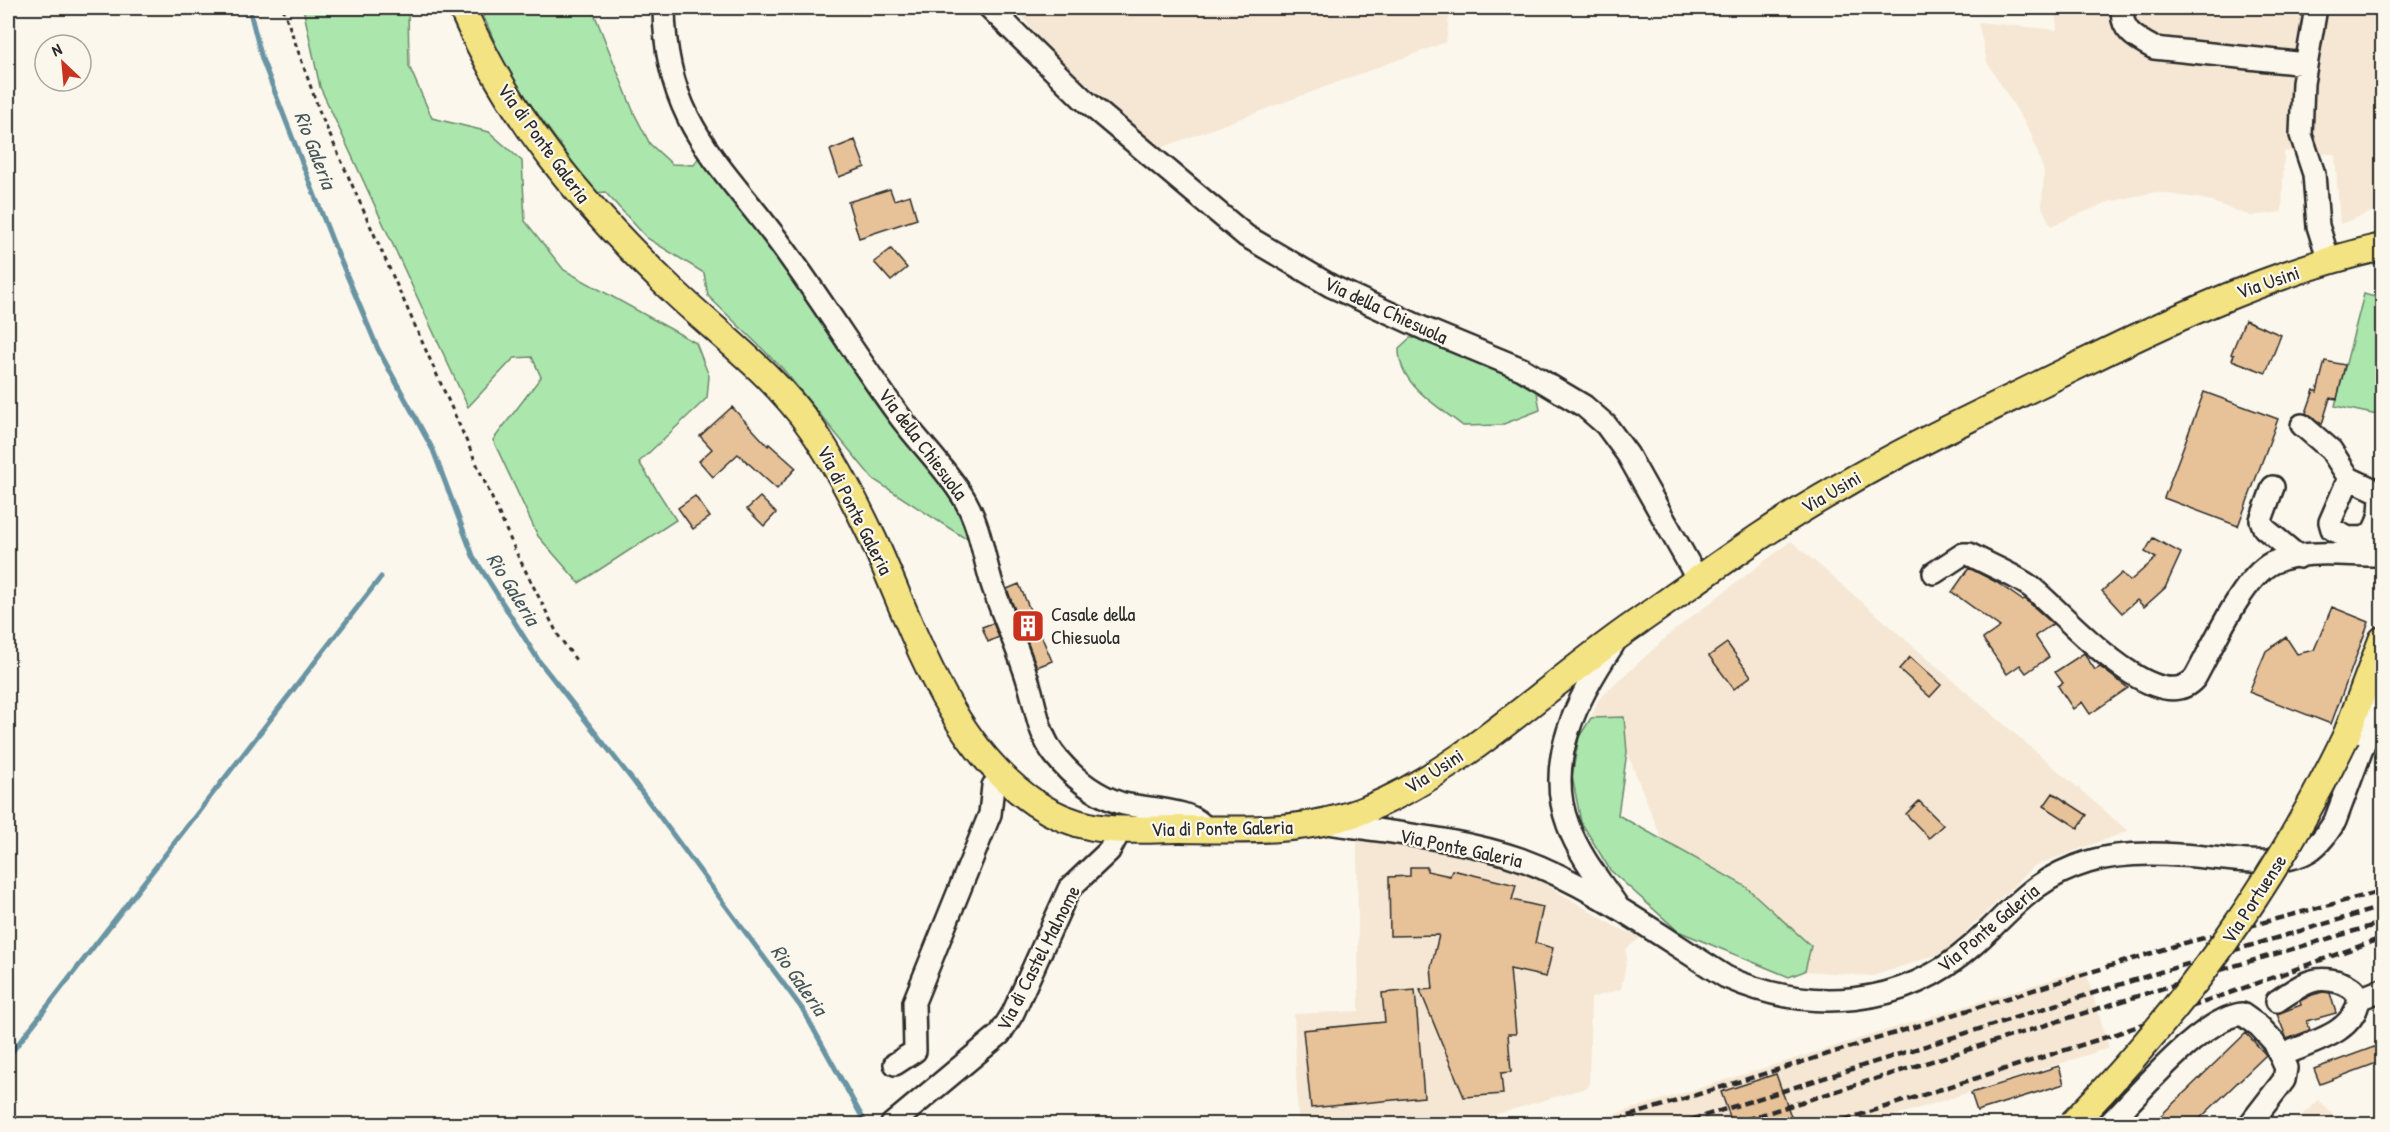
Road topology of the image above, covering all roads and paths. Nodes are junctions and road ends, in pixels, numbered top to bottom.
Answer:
1 (283, 8) edge
2 (462, 8) edge
3 (664, 8) edge
4 (990, 8) edge
5 (2123, 8) edge
6 (2316, 8) edge
7 (2306, 64) junction
8 (2381, 252) edge
9 (2329, 261) junction
10 (2302, 425) dead end
11 (2349, 478) junction
12 (2273, 486) dead end
13 (2347, 546) junction
14 (2382, 555) edge
15 (2299, 556) junction
16 (1934, 573) dead end
17 (1698, 580) junction
18 (1620, 634) junction
19 (2382, 640) edge
20 (578, 663) dead end
21 (2382, 695) edge
22 (1005, 778) junction
23 (1327, 823) junction
24 (1120, 829) junction
25 (1206, 830) junction
26 (1621, 911) junction
27 (2382, 990) edge
28 (2359, 999) junction
29 (2277, 1001) dead end
30 (2282, 1055) junction
31 (895, 1064) dead end
32 (892, 1125) edge
33 (2072, 1125) edge
34 (2109, 1125) edge
35 (2250, 1125) edge

1 - 20 path
2 - 22 main road, Via di Ponte Galeria
3 - 25 street, Via della Chiesuola
4 - 17 street, Via della Chiesuola
5 - 7 street
6 - 7 street
7 - 9 street
8 - 9 main road
9 - 17 main road, Via Usini
10 - 11 street
11 - 13 street
11 - 13 street
12 - 15 street
13 - 14 street
13 - 15 street
15 - 16 street
17 - 18 main road, Via Usini
18 - 23 main road, Via Usini
18 - 26 street, Via Ponte Galeria
19 - 33 main road, Via Portuense, bridge
21 - 26 street, Via Ponte Galeria
22 - 24 main road, Via di Ponte Galeria
22 - 31 street
23 - 25 main road, Via di Ponte Galeria
23 - 26 street, Via Ponte Galeria
24 - 25 main road, Via di Ponte Galeria
24 - 32 street, Via di Castel Malnome
27 - 28 street
28 - 29 street
28 - 30 street
30 - 34 street
30 - 35 street

